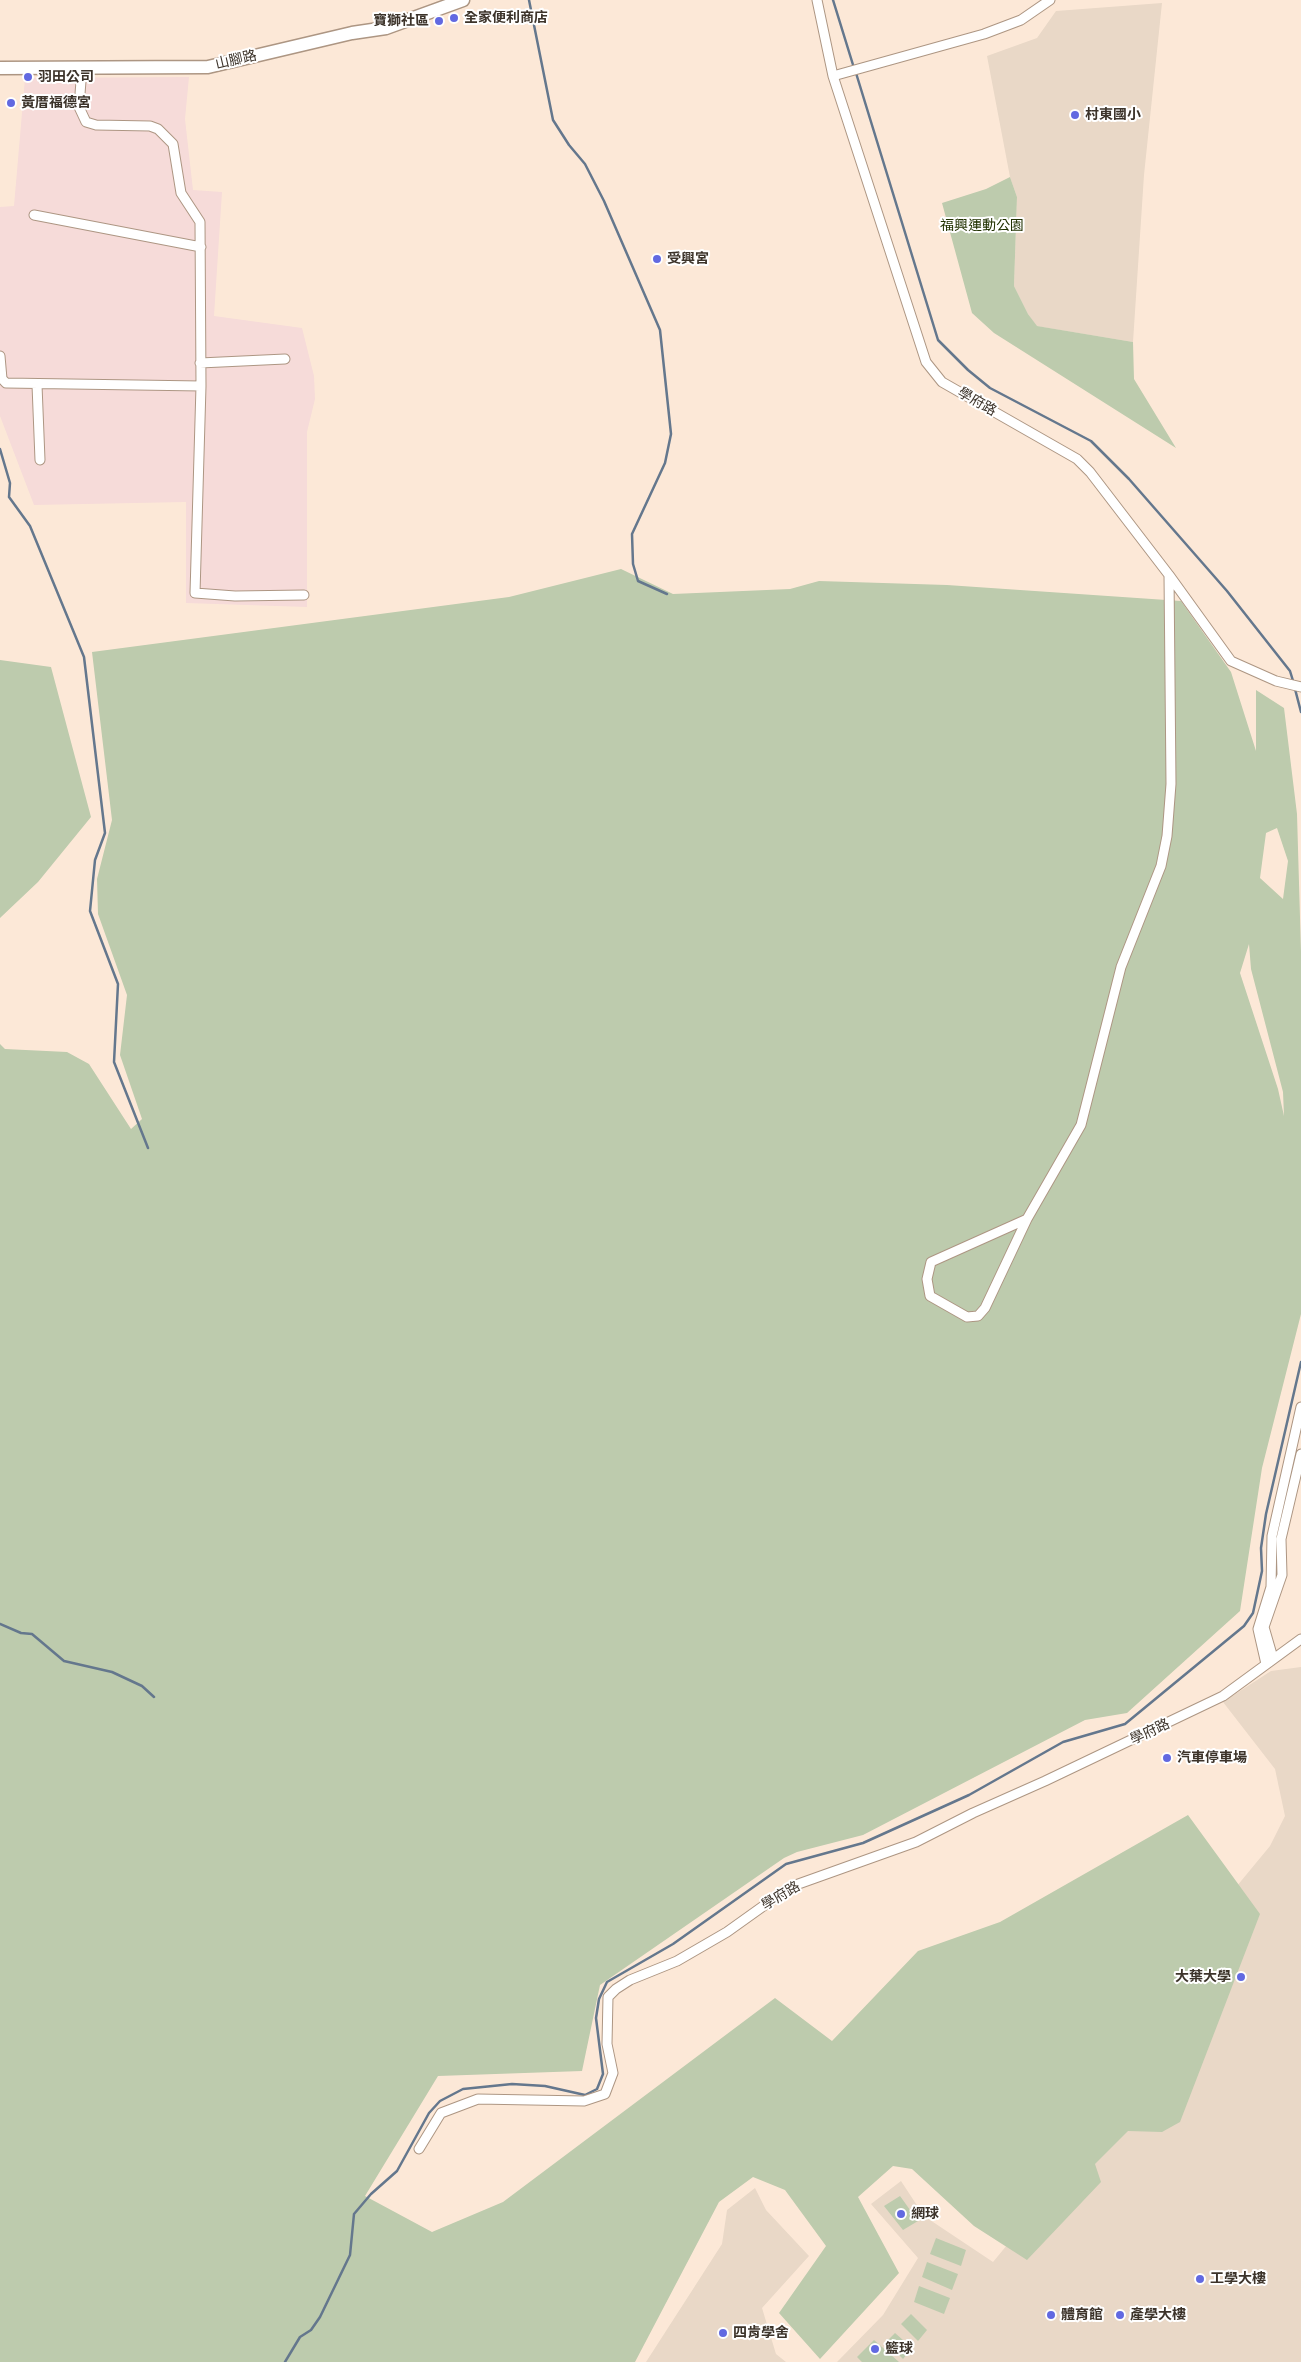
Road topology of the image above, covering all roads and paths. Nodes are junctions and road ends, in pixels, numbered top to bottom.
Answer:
1 (464, 0) edge
2 (817, 0) edge
3 (1050, 0) edge
4 (0, 68) edge
5 (82, 68) junction
6 (833, 76) junction
7 (34, 215) dead end
8 (201, 247) junction
9 (0, 356) edge
10 (285, 359) dead end
11 (200, 363) junction
12 (37, 385) junction
13 (200, 386) junction
14 (40, 460) dead end
15 (1169, 575) junction
16 (304, 595) dead end
17 (1301, 687) edge
18 (1027, 1219) junction
19 (1301, 1407) edge
20 (1301, 1454) edge
21 (1301, 1639) edge
22 (1269, 1661) junction
23 (419, 2148) dead end

1 - 5 main road, 山腳路
2 - 6 street, 學府路
3 - 6 street
4 - 5 main road, 山腳路
5 - 8 street
6 - 15 street, 學府路
7 - 8 street
8 - 11 street
9 - 12 street
10 - 11 street
11 - 13 street
12 - 13 street
12 - 14 street
13 - 16 street
15 - 17 street, 學府路
15 - 18 street
18 - 18 street
19 - 22 street
20 - 22 street
21 - 22 street, 學府路
22 - 23 street, 學府路

